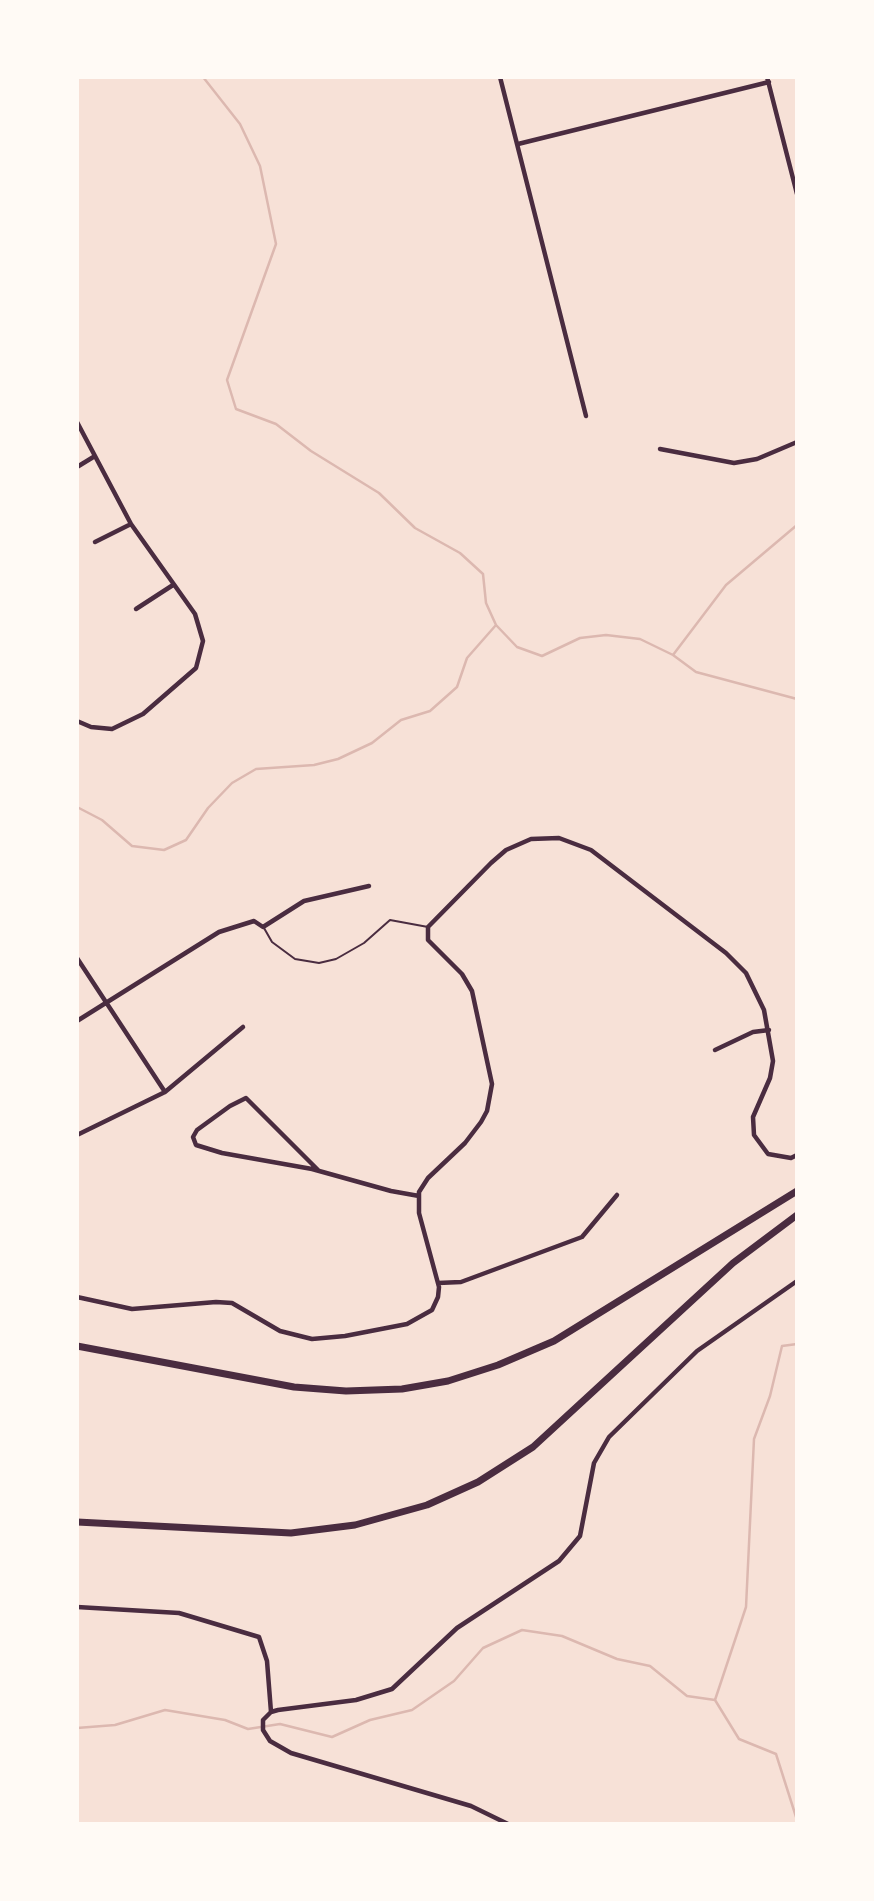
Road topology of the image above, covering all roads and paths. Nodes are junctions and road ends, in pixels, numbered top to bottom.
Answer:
1 (500, 77) edge
2 (768, 80) edge
3 (518, 144) junction
4 (797, 194) edge
5 (586, 416) dead end
6 (77, 422) edge
7 (797, 442) edge
8 (660, 449) dead end
9 (95, 456) junction
10 (77, 467) edge
11 (131, 524) junction
12 (95, 542) dead end
13 (173, 585) junction
14 (136, 610) dead end
15 (77, 721) edge
16 (369, 886) dead end
17 (263, 927) junction
18 (428, 927) junction
19 (77, 958) edge
20 (105, 1002) junction
21 (77, 1021) edge
22 (243, 1027) dead end
23 (769, 1030) junction
24 (715, 1050) dead end
25 (165, 1092) junction
26 (77, 1135) edge
27 (797, 1155) edge
28 (318, 1170) junction
29 (797, 1191) edge
30 (617, 1195) dead end
31 (419, 1196) junction
32 (797, 1215) edge
33 (797, 1281) edge
34 (438, 1283) junction
35 (77, 1297) edge
36 (77, 1346) edge
37 (77, 1522) edge
38 (77, 1607) edge
39 (271, 1712) junction
40 (508, 1824) edge

1 - 3 street
2 - 3 street
2 - 4 street
3 - 5 street
6 - 9 street
7 - 8 street
9 - 10 street
9 - 11 street
11 - 12 street
11 - 13 street
13 - 14 street
13 - 15 street
16 - 17 street
17 - 18 lane
17 - 20 street
18 - 23 street
18 - 31 street
19 - 20 street
20 - 21 street
20 - 25 street
22 - 25 street
23 - 24 street
23 - 27 street
25 - 26 street
28 - 28 street
28 - 31 street
29 - 36 highway
30 - 34 street
31 - 34 street
32 - 37 highway
33 - 39 street
34 - 35 street
38 - 39 street
39 - 40 street

